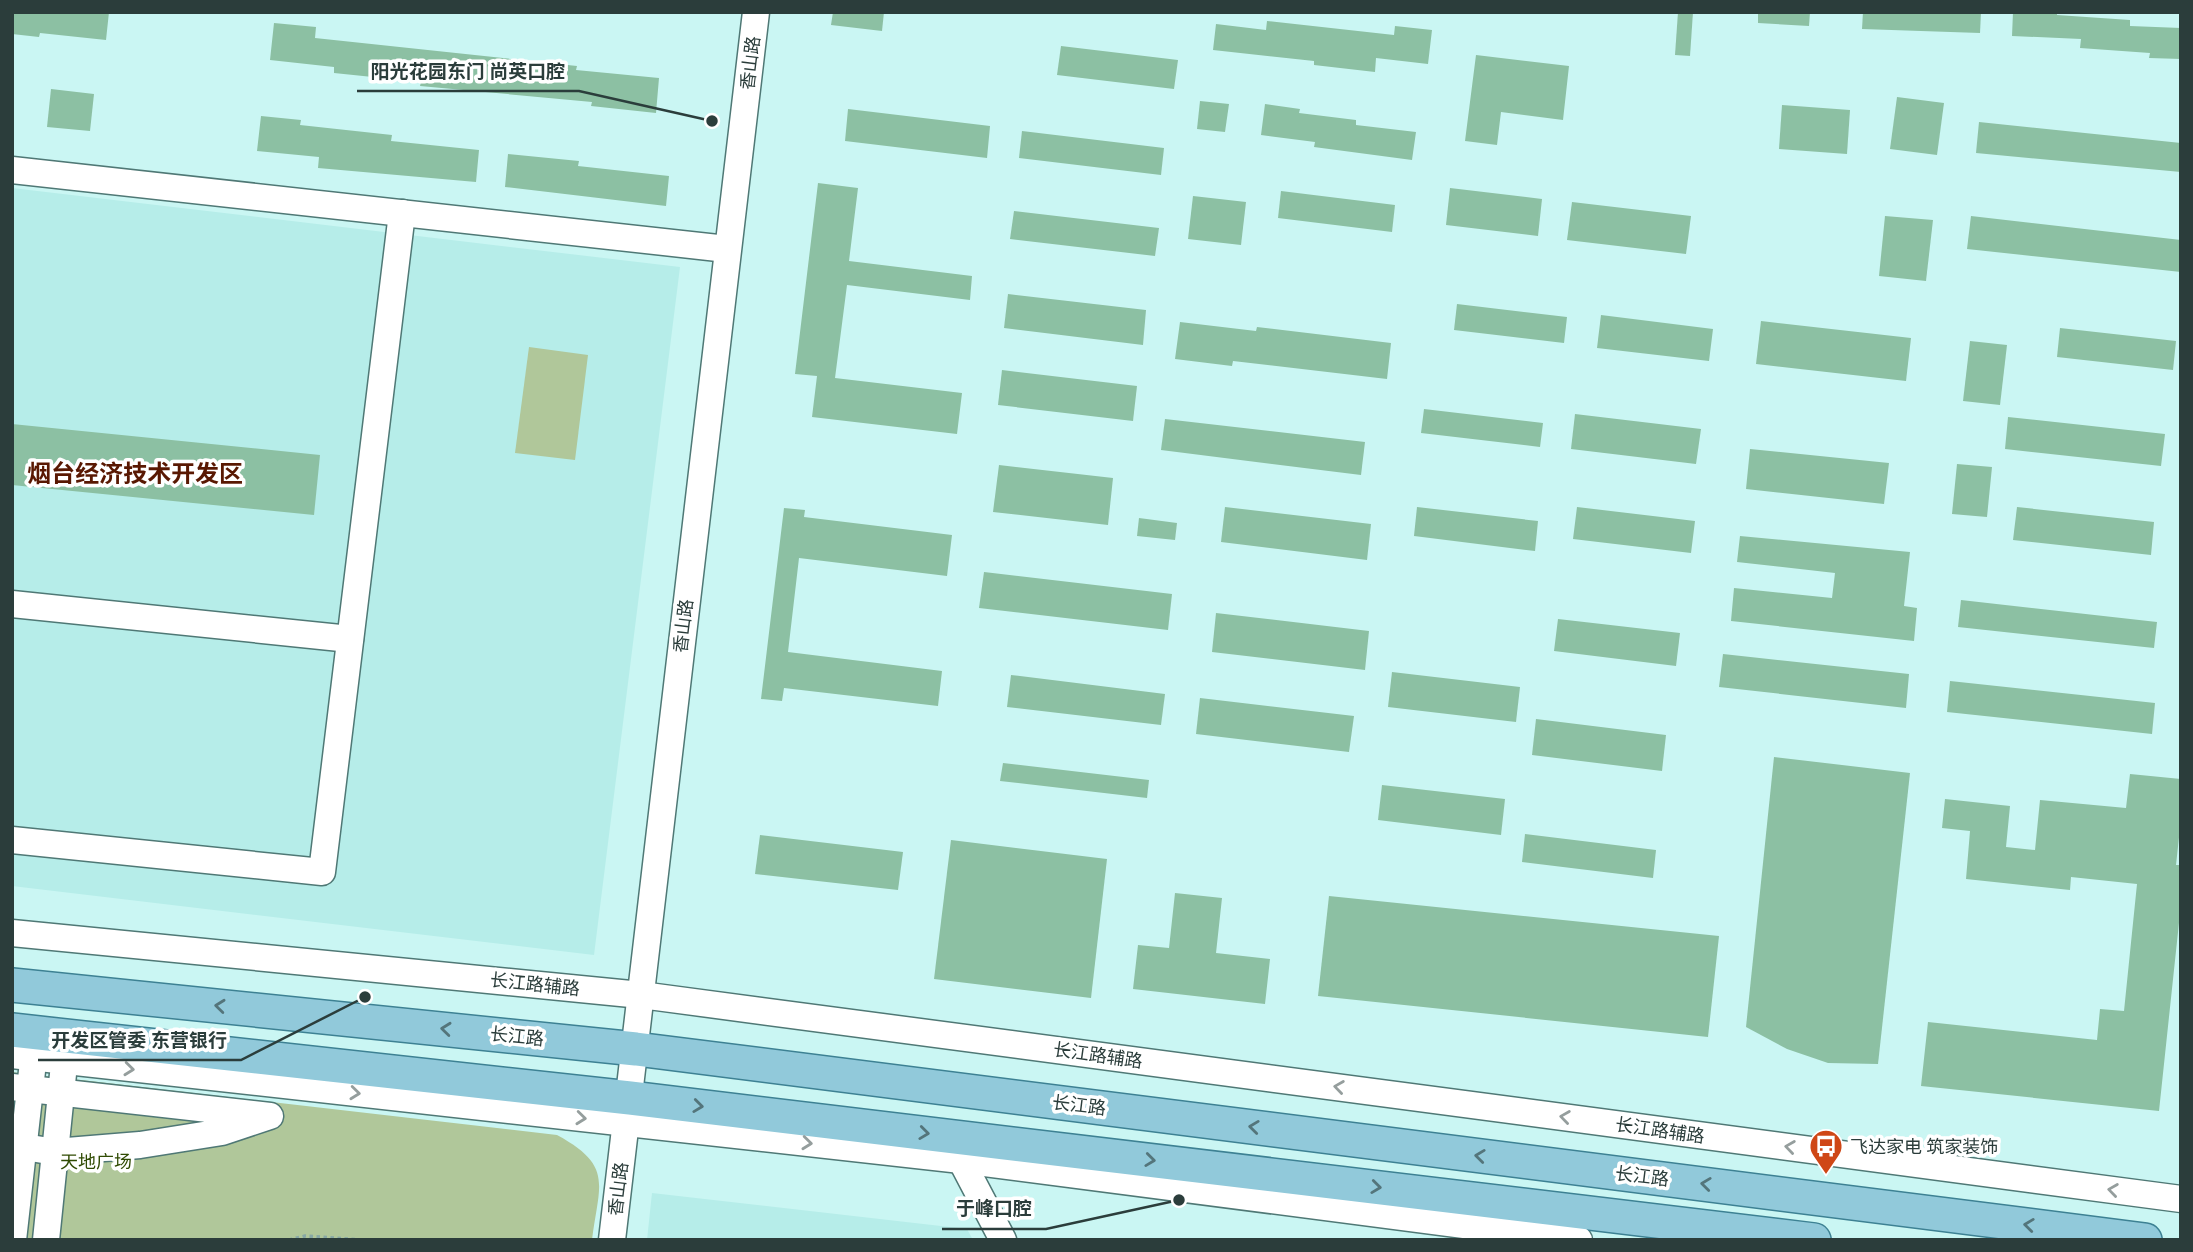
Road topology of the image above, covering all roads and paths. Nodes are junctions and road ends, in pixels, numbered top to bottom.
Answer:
1 (756, 12) edge
2 (12, 170) edge
3 (402, 213) junction
4 (727, 249) junction
5 (12, 604) edge
6 (350, 639) junction
7 (12, 840) edge
8 (12, 933) edge
9 (12, 985) edge
10 (641, 995) junction
11 (12, 1030) edge
12 (636, 1049) junction
13 (23, 1056) edge
14 (65, 1062) junction
15 (12, 1087) edge
16 (628, 1110) junction
17 (18, 1146) edge
18 (55, 1152) junction
19 (961, 1160) junction
20 (2181, 1199) edge
21 (13, 1240) edge
22 (46, 1240) edge
23 (289, 1240) edge
24 (362, 1240) edge
25 (612, 1240) edge
26 (1003, 1240) edge
27 (1579, 1240) edge
28 (1814, 1240) edge
29 (2145, 1240) edge

1 - 4 street, 香山路
2 - 3 street
3 - 4 street
3 - 6 street
4 - 10 street, 香山路
5 - 6 street
6 - 7 street
8 - 10 street, 长江路辅路
12 -> 9 main road, 长江路
10 - 12 street, 香山路
20 -> 10 street, 长江路辅路
11 - 16 main road
12 - 16 street, 香山路
29 -> 12 main road, 长江路
13 - 14 street
13 - 17 street
14 -> 16 street
14 - 18 street
15 - 18 street
16 -> 19 street
16 - 25 street, 香山路
16 -> 28 main road
17 - 18 street
17 - 21 street
18 - 22 street
19 - 26 street
19 - 27 street
23 - 24 path

